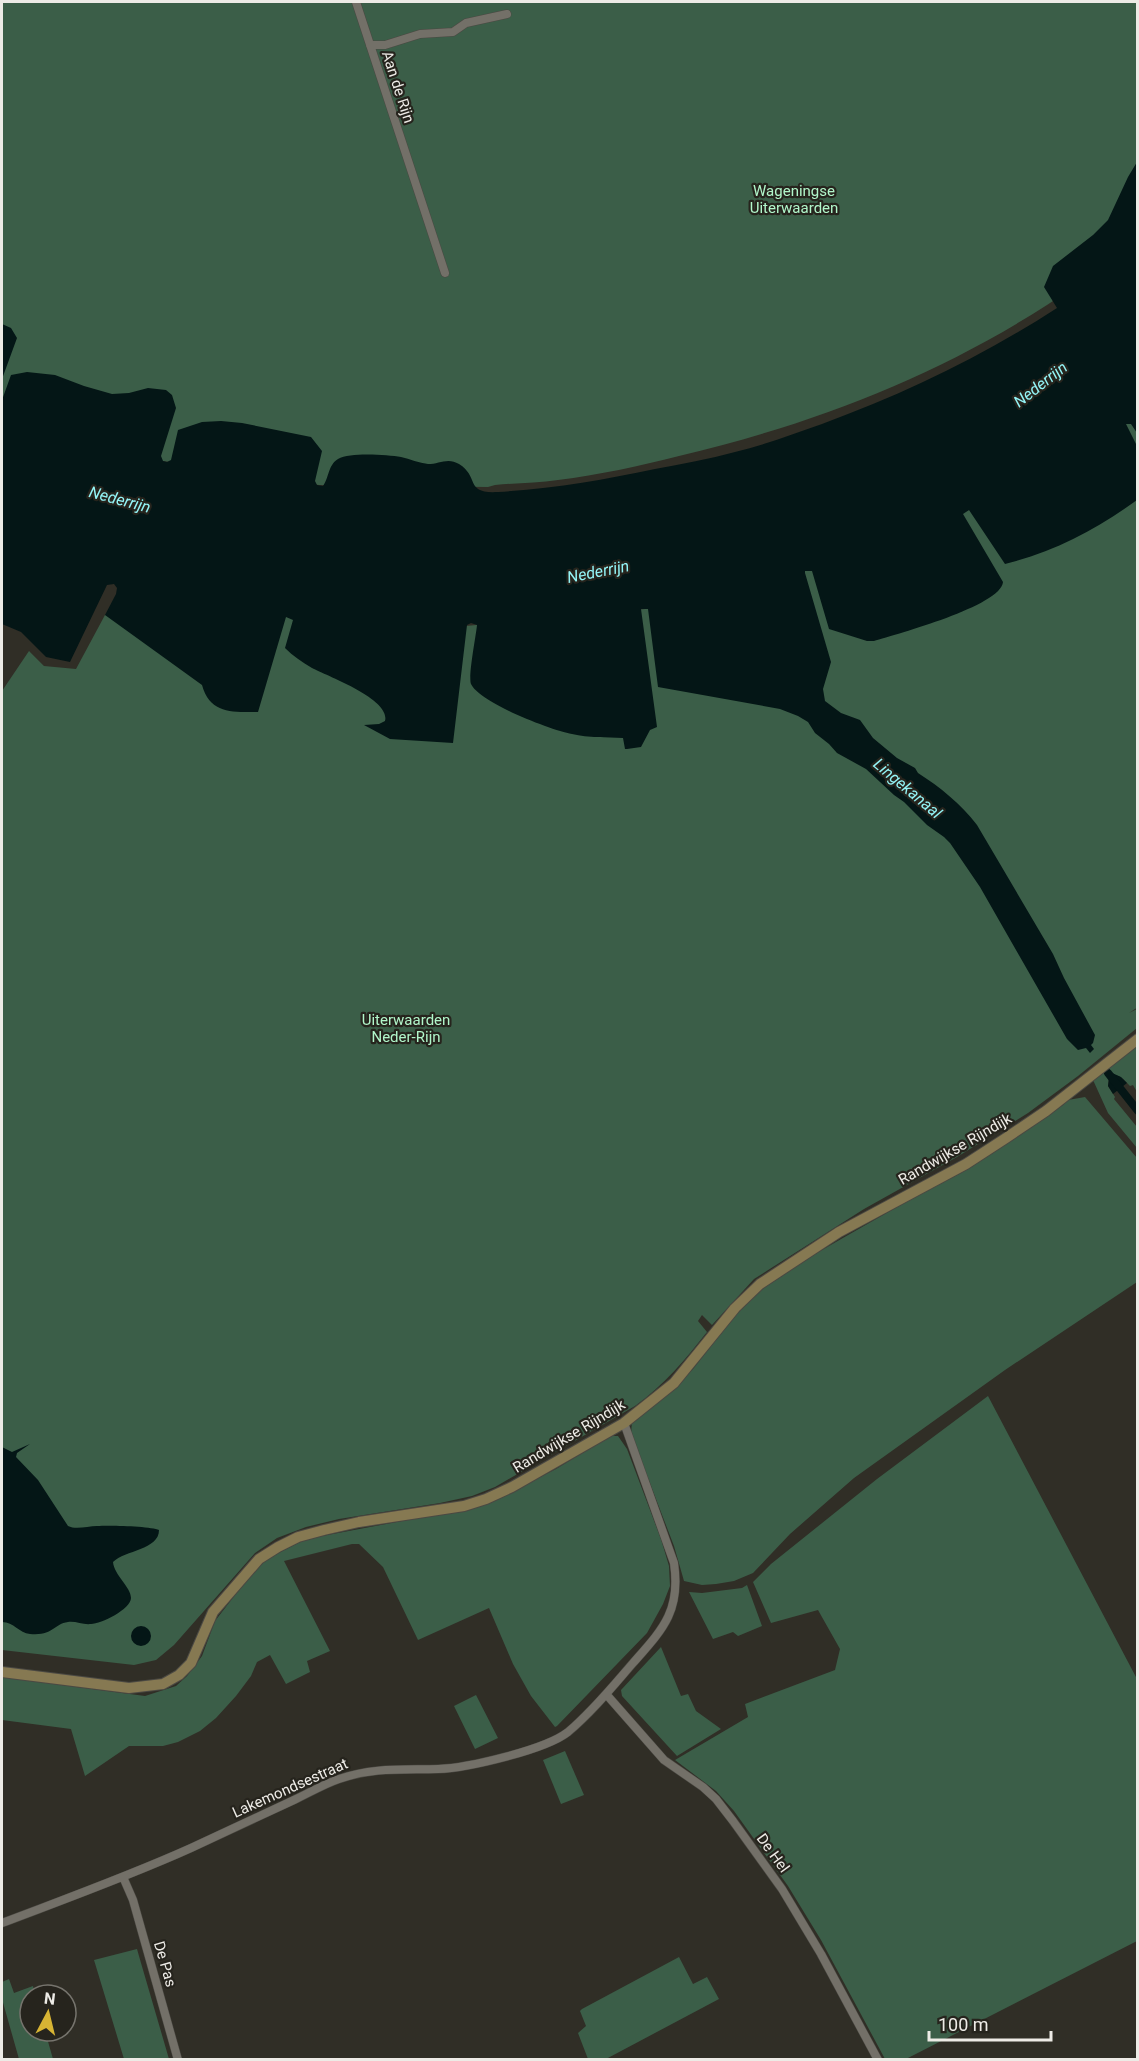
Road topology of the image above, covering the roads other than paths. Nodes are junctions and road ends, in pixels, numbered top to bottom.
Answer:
1 (356, 2) edge
2 (507, 14) dead end
3 (370, 45) junction
4 (445, 273) dead end
5 (1137, 1039) edge
6 (624, 1423) junction
7 (2, 1672) edge
8 (606, 1694) junction
9 (123, 1877) junction
10 (2, 1923) edge
11 (178, 2060) edge
12 (878, 2060) edge

1 - 3 street
2 - 3 street, Aan de Rijn
3 - 4 street, Aan de Rijn
5 - 6 street, Randwijkse Rijndijk
6 - 7 street, Randwijkse Rijndijk
6 - 8 street, Lakemondsestraat
8 - 9 street, Lakemondsestraat
8 - 12 street, De Hel
9 - 10 street, Lakemondsestraat
9 - 11 street, De Pas

